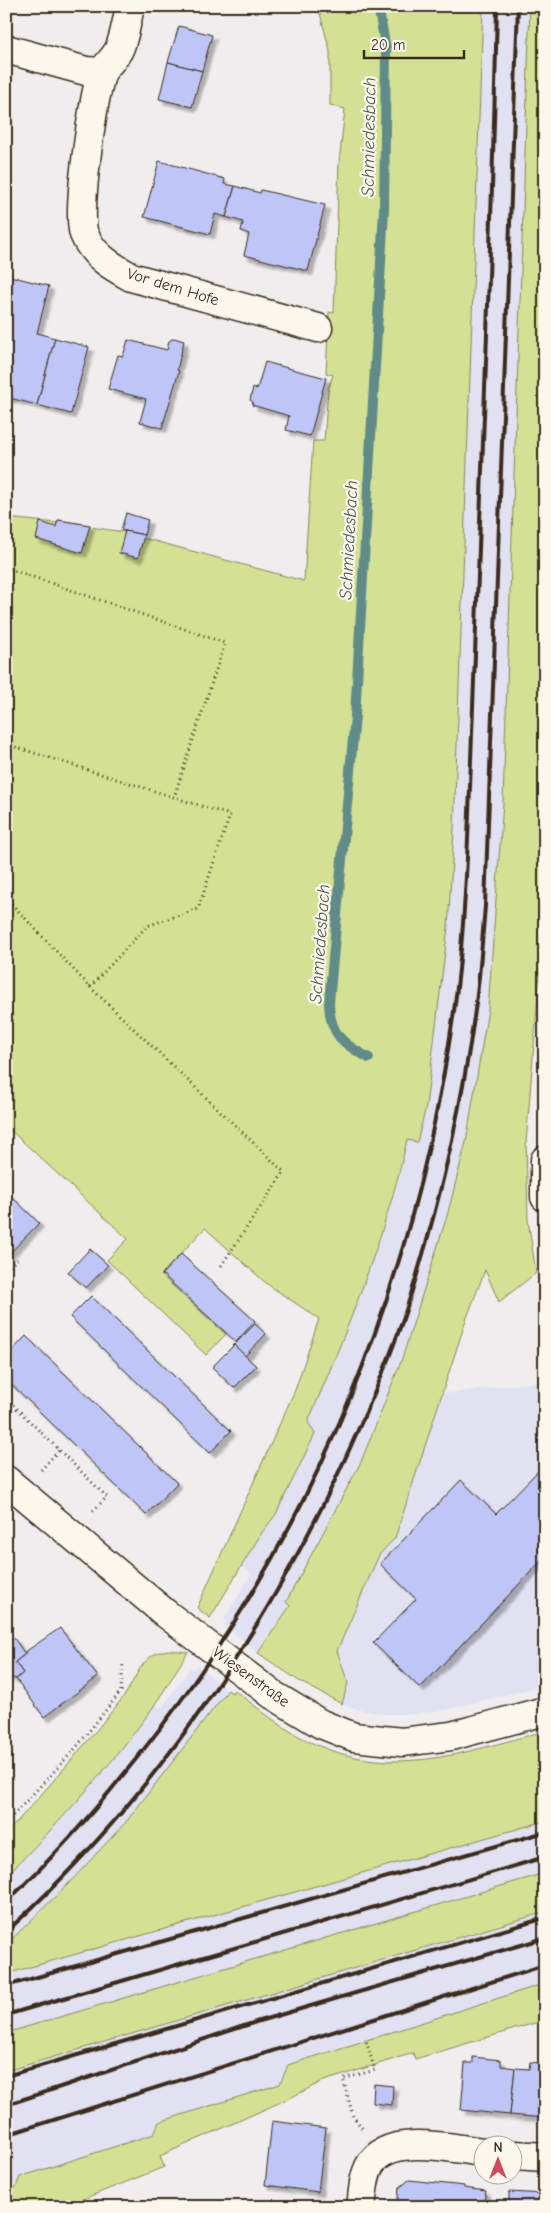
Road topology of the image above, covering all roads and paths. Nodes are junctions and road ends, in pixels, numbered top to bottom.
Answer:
1 (130, 6) edge
2 (6, 49) edge
3 (102, 72) junction
4 (318, 328) dead end
5 (6, 570) edge
6 (6, 744) edge
7 (174, 797) junction
8 (6, 898) edge
9 (90, 987) junction
10 (545, 1160) edge
11 (545, 1197) edge
12 (17, 1259) dead end
13 (221, 1266) dead end
14 (6, 1270) edge
15 (6, 1398) edge
16 (13, 1405) junction
17 (6, 1412) edge
18 (59, 1450) junction
19 (42, 1468) dead end
20 (6, 1480) edge
21 (96, 1508) dead end
22 (124, 1662) dead end
23 (545, 1711) edge
24 (6, 1823) edge
25 (366, 2041) dead end
26 (474, 2151) edge
27 (382, 2152) junction
28 (524, 2156) edge
29 (545, 2157) edge
30 (361, 2207) edge

1 - 3 street, Vor dem Hofe
2 - 3 street
3 - 4 street, Vor dem Hofe
5 - 7 path
6 - 7 path
7 - 9 path
8 - 9 path
9 - 13 path
10 - 11 street
12 - 14 path
15 - 16 path
16 - 17 path
16 - 18 path
18 - 19 path
18 - 21 path
20 - 23 street, Wiesenstraße
22 - 24 path
25 - 27 path
26 - 27 street
27 - 30 street
28 - 29 street

